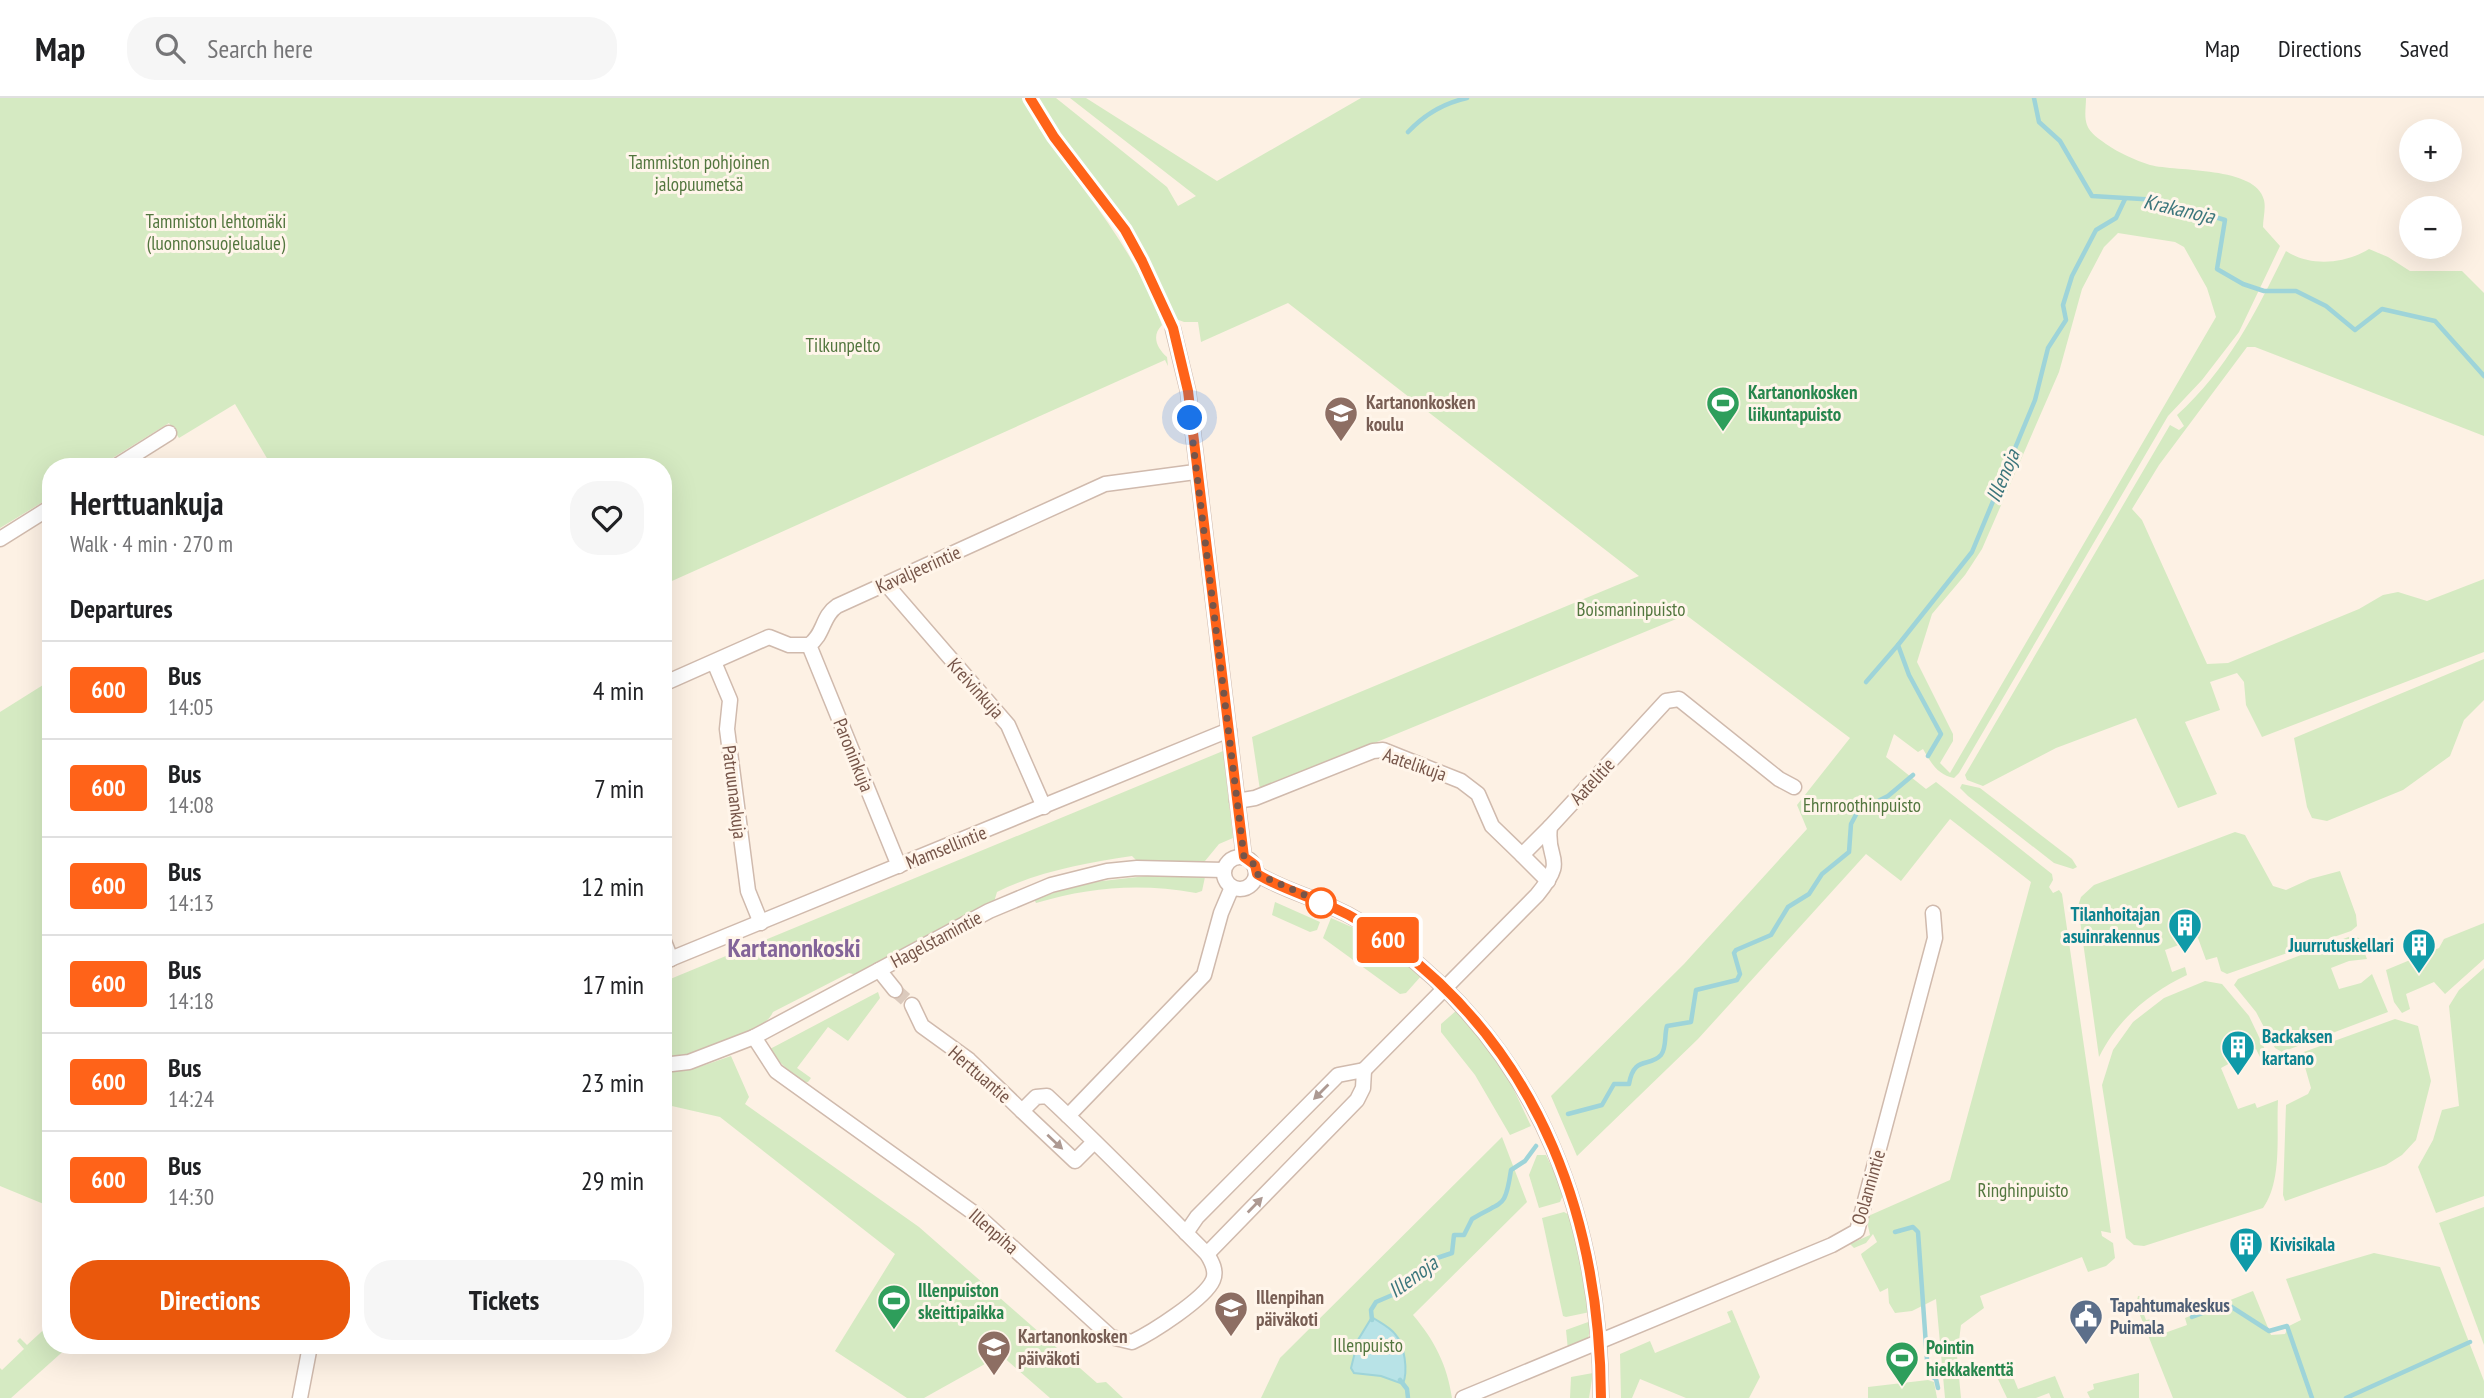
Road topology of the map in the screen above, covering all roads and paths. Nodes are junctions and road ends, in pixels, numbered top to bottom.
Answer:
1 (1173, 328) dead end
2 (169, 433) dead end
3 (129, 458) edge
4 (1195, 472) junction
5 (42, 512) edge
6 (0, 538) edge
7 (886, 584) junction
8 (809, 645) junction
9 (714, 662) junction
10 (672, 680) edge
11 (1229, 730) junction
12 (1794, 787) dead end
13 (1237, 801) junction
14 (1044, 807) junction
15 (1550, 827) junction
16 (1522, 855) junction
17 (1244, 857) junction
18 (900, 866) junction
19 (1224, 870) junction
20 (1257, 874) junction
21 (1548, 881) junction
22 (1232, 887) junction
23 (1933, 913) dead end
24 (761, 923) junction
25 (672, 959) edge
26 (879, 970) junction
27 (1446, 988) junction
28 (895, 990) tunnel mouth
29 (912, 1005) tunnel mouth
30 (754, 1037) junction
31 (672, 1064) edge
32 (1364, 1070) junction
33 (1022, 1111) junction
34 (1068, 1116) junction
35 (1094, 1142) junction
36 (1186, 1233) junction
37 (1207, 1254) junction
38 (1601, 1341) junction
39 (308, 1354) edge
40 (300, 1398) edge
41 (1463, 1398) edge
42 (1601, 1398) edge

1 - 4 street
2 - 3 street
4 - 7 street, Kavaljeerintie
4 - 11 street
5 - 6 street
7 - 8 street, Kavaljeerintie
7 - 14 street, Kreivinkuja
8 - 9 street
8 - 18 street, Paroninkuja
9 - 10 street
9 - 24 street, Patruunankuja
11 - 13 street
11 - 14 street, Mamsellintie
12 - 15 street, Aatelitie
13 - 16 street, Aatelikuja
13 - 17 street
14 - 18 street, Mamsellintie
15 - 16 street
15 - 21 street
16 - 21 street, Aatelikuja
17 - 19 street
17 - 20 street
18 - 24 street, Mamsellintie
19 - 22 street
19 - 26 street, Hagelstamintie
20 - 22 street
20 - 27 street
21 - 27 street
22 - 34 street
23 - 38 street, Oolannintie
24 - 25 street, Mamsellintie
26 - 28 street
26 - 30 street, Hagelstamintie
27 - 32 street
27 - 38 street
29 - 33 street, Herttuantie
30 - 31 street, Hagelstamintie
30 - 37 street, Illenpiha
32 -> 36 street
37 -> 32 street
33 - 34 street, Herttuantie
33 -> 35 street, Herttuantie
34 - 35 street, Herttuantie
35 - 36 street, Herttuantie
36 - 37 street
38 - 41 street
38 - 42 street
39 - 40 street

